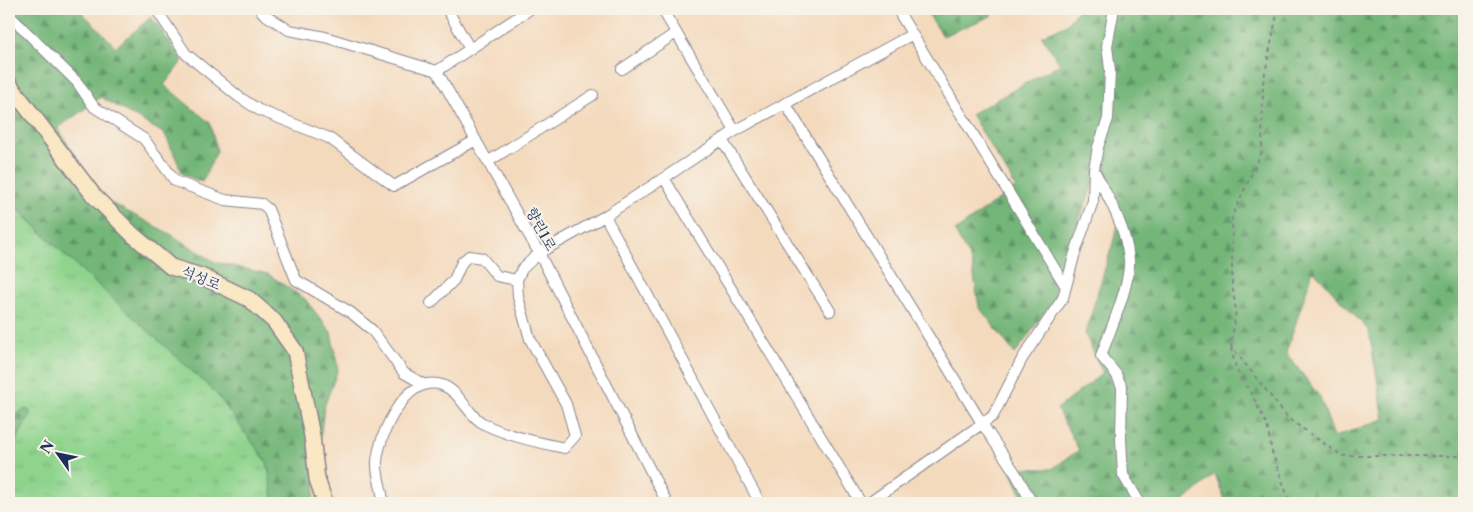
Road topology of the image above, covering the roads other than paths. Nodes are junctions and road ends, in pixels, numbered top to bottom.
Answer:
1 (156, 9) edge
2 (260, 9) edge
3 (447, 9) edge
4 (530, 9) edge
5 (662, 9) edge
6 (897, 9) edge
7 (1114, 9) edge
8 (13, 19) dead end
9 (676, 34) junction
10 (911, 35) junction
11 (470, 48) junction
12 (622, 69) dead end
13 (437, 72) junction
14 (9, 84) edge
15 (593, 95) dead end
16 (785, 103) junction
17 (735, 131) junction
18 (476, 140) junction
19 (722, 140) junction
20 (489, 161) junction
21 (1094, 169) junction
22 (664, 178) junction
23 (605, 216) junction
24 (539, 253) junction
25 (517, 280) junction
26 (1066, 287) junction
27 (431, 303) dead end
28 (830, 311) dead end
29 (423, 384) junction
30 (983, 425) junction
31 (325, 503) edge
32 (383, 503) edge
33 (667, 503) edge
34 (760, 503) edge
35 (861, 503) edge
36 (869, 503) edge
37 (1032, 503) edge
38 (1140, 503) edge

1 - 18 street
2 - 13 street
3 - 11 street
4 - 11 street
5 - 9 street
6 - 10 street
7 - 21 street
8 - 29 street
9 - 12 street
9 - 17 street
10 - 16 street
10 - 26 street
11 - 13 street
13 - 18 street, 향린1로
14 - 31 street, 석성로
15 - 20 street
16 - 17 street
16 - 30 street
17 - 19 street
18 - 20 street, 향린1로
19 - 22 street
19 - 28 street
20 - 24 street, 향린1로
21 - 26 street
21 - 38 street
22 - 23 street
22 - 35 street
23 - 24 street
23 - 34 street
24 - 25 street
24 - 33 street, 향린1로
25 - 27 street
25 - 29 street
26 - 30 street
29 - 32 street
30 - 36 street
30 - 37 street

